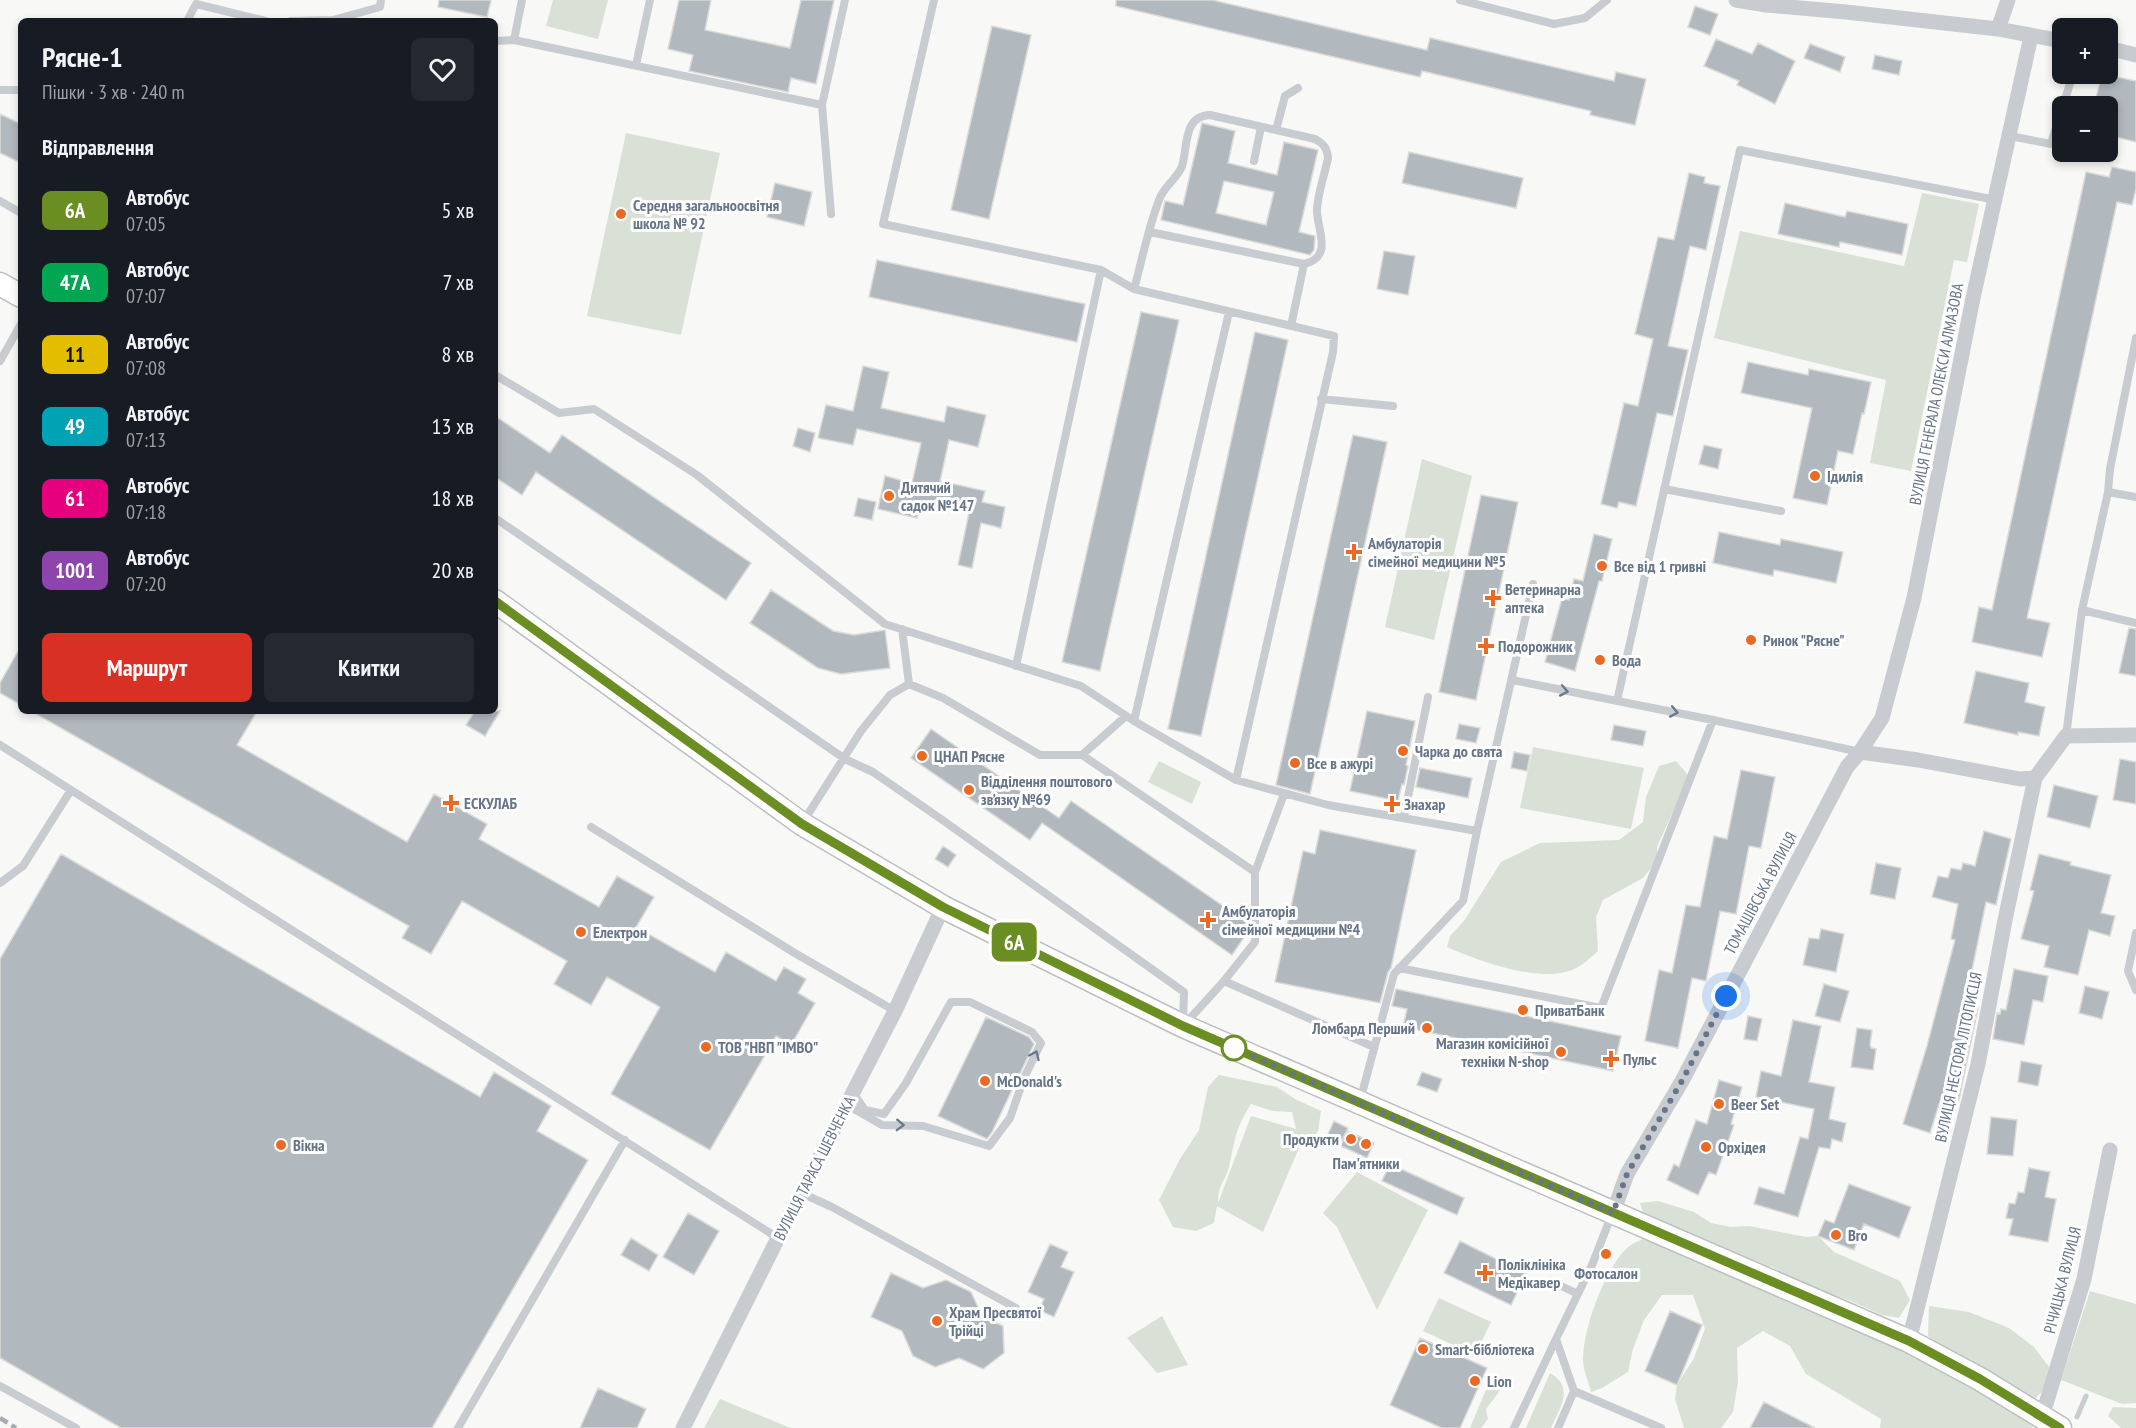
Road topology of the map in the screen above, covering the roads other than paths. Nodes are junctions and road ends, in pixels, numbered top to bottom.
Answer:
1 (381, 0) edge
2 (522, 0) edge
3 (650, 0) edge
4 (845, 0) edge
5 (934, 0) edge
6 (1460, 0) edge
7 (1607, 0) edge
8 (1736, 0) edge
9 (2008, 0) edge
10 (193, 2) edge
11 (1767, 3) edge
12 (1848, 6) edge
13 (188, 18) edge
14 (254, 18) edge
15 (340, 18) edge
16 (1998, 29) junction
17 (2031, 36) junction
18 (2052, 39) edge
19 (514, 40) junction
20 (498, 41) edge
21 (2118, 50) edge
22 (2136, 55) edge
23 (636, 66) junction
24 (1298, 88) dead end
25 (0, 90) edge
26 (18, 90) edge
27 (822, 105) junction
28 (1262, 126) junction
29 (1276, 130) junction
30 (2010, 136) junction
31 (2052, 141) edge
32 (1254, 161) dead end
33 (1996, 200) junction
34 (0, 201) edge
35 (18, 211) edge
36 (831, 214) dead end
37 (1150, 232) junction
38 (1304, 264) junction
39 (1101, 270) junction
40 (0, 284) edge
41 (1134, 289) junction
42 (18, 294) edge
43 (1229, 312) junction
44 (1291, 326) junction
45 (18, 329) edge
46 (2136, 338) edge
47 (0, 361) edge
48 (498, 377) edge
49 (1322, 399) junction
50 (1393, 406) dead end
51 (1664, 489) junction
52 (2108, 492) junction
53 (2136, 497) edge
54 (1781, 511) dead end
55 (498, 520) edge
56 (1533, 584) dead end
57 (498, 603) edge
58 (2082, 610) junction
59 (2136, 622) edge
60 (902, 629) junction
61 (1016, 666) junction
62 (1512, 680) junction
63 (909, 684) junction
64 (1428, 697) dead end
65 (1617, 701) junction
66 (1126, 716) junction
67 (1713, 720) junction
68 (1134, 721) junction
69 (2136, 735) edge
70 (2066, 736) junction
71 (0, 745) edge
72 (1860, 752) junction
73 (1082, 756) junction
74 (845, 759) junction
75 (2035, 778) junction
76 (1236, 780) junction
77 (71, 790) junction
78 (1284, 794) junction
79 (1404, 817) junction
80 (802, 824) junction
81 (591, 827) dead end
82 (1477, 831) junction
83 (1255, 872) junction
84 (0, 883) edge
85 (943, 907) junction
86 (2136, 933) edge
87 (1399, 968) junction
88 (1224, 981) junction
89 (2136, 990) edge
90 (895, 1011) junction
91 (1183, 1026) junction
92 (1374, 1047) junction
93 (850, 1099) junction
94 (1360, 1102) junction
95 (625, 1140) junction
96 (2110, 1150) dead end
97 (801, 1193) junction
98 (1613, 1213) junction
99 (778, 1238) junction
100 (1551, 1281) dead end
101 (1578, 1294) junction
102 (1016, 1308) dead end
103 (1556, 1339) junction
104 (1909, 1341) junction
105 (0, 1386) edge
106 (1574, 1391) junction
107 (2051, 1422) edge
108 (76, 1428) edge
109 (458, 1428) edge
110 (683, 1428) edge
111 (1514, 1428) edge
112 (1558, 1428) edge
113 (1661, 1428) edge

1 - 15 lane
2 - 19 lane
3 - 23 lane
4 - 27 lane
5 - 39 lane
6 - 7 lane
8 - 11 street
9 - 16 street
10 - 13 lane
10 - 14 lane
11 - 12 street
12 - 16 street
16 - 17 street
17 - 18 street
17 - 30 street, ВУЛИЦЯ ГЕНЕРАЛА ОЛЕКСИ АЛМАЗОВА
19 - 20 lane
19 - 23 lane
21 - 22 street
23 - 27 lane
24 - 29 lane
25 - 26 lane
27 - 36 lane
28 - 29 lane
28 - 32 lane
28 - 37 lane
29 - 38 lane
30 - 31 lane
30 - 33 street, ВУЛИЦЯ ГЕНЕРАЛА ОЛЕКСИ АЛМАЗОВА
33 - 51 lane
33 - 72 street, ВУЛИЦЯ ГЕНЕРАЛА ОЛЕКСИ АЛМАЗОВА
34 - 35 lane
37 - 38 lane
37 - 41 lane
38 - 44 lane
39 - 41 lane
39 - 61 lane
40 - 42 main road
41 - 43 lane
43 - 44 lane
43 - 68 lane
44 - 49 lane
45 - 47 lane
46 - 52 lane
48 - 60 lane
49 - 50 lane
49 - 76 lane
51 - 54 lane
51 - 65 lane
52 - 53 lane
52 - 58 lane
55 - 74 lane
56 - 62 lane
57 - 80 main road
58 - 59 lane
58 - 70 lane
60 - 61 lane
60 - 63 lane
61 - 66 lane
62 -> 65 lane
62 - 82 lane
63 - 73 lane
63 - 74 lane
64 - 79 lane
65 -> 67 lane
66 - 68 lane
66 - 73 lane
67 - 72 lane
67 - 87 lane
68 - 76 lane
69 - 70 street
70 - 75 street
71 - 77 lane
72 - 75 street
72 - 98 street, ТОМАШІВСЬКА ВУЛИЦЯ
73 - 83 lane
74 - 80 lane
74 - 91 lane
75 - 104 street, ВУЛИЦЯ НЕСТОРА ЛІТОПИСЦЯ
76 - 78 lane
77 - 84 lane
77 - 95 lane
78 - 79 lane
78 - 83 lane
79 - 82 lane
80 - 85 main road
81 - 90 lane
82 - 87 lane
83 - 88 lane
85 - 90 street, ВУЛИЦЯ ТАРАСА ШЕВЧЕНКА
85 - 91 main road
86 - 89 lane
87 - 92 lane
88 - 91 lane
88 - 92 lane
90 - 93 street, ВУЛИЦЯ ТАРАСА ШЕВЧЕНКА
91 - 94 main road
92 - 94 lane
93 -> 93 lane
93 - 97 street, ВУЛИЦЯ ТАРАСА ШЕВЧЕНКА
94 - 98 main road
95 - 99 lane
95 - 109 lane
96 - 107 street, РІЧИЦЬКА ВУЛИЦЯ
97 - 99 street, ВУЛИЦЯ ТАРАСА ШЕВЧЕНКА
97 - 102 lane
98 - 101 lane
98 - 104 main road
99 - 110 street, ВУЛИЦЯ ТАРАСА ШЕВЧЕНКА
100 - 101 lane
101 - 103 lane
103 - 106 lane
103 - 111 lane
104 - 107 main road
105 - 108 lane
106 - 112 lane
106 - 113 lane

